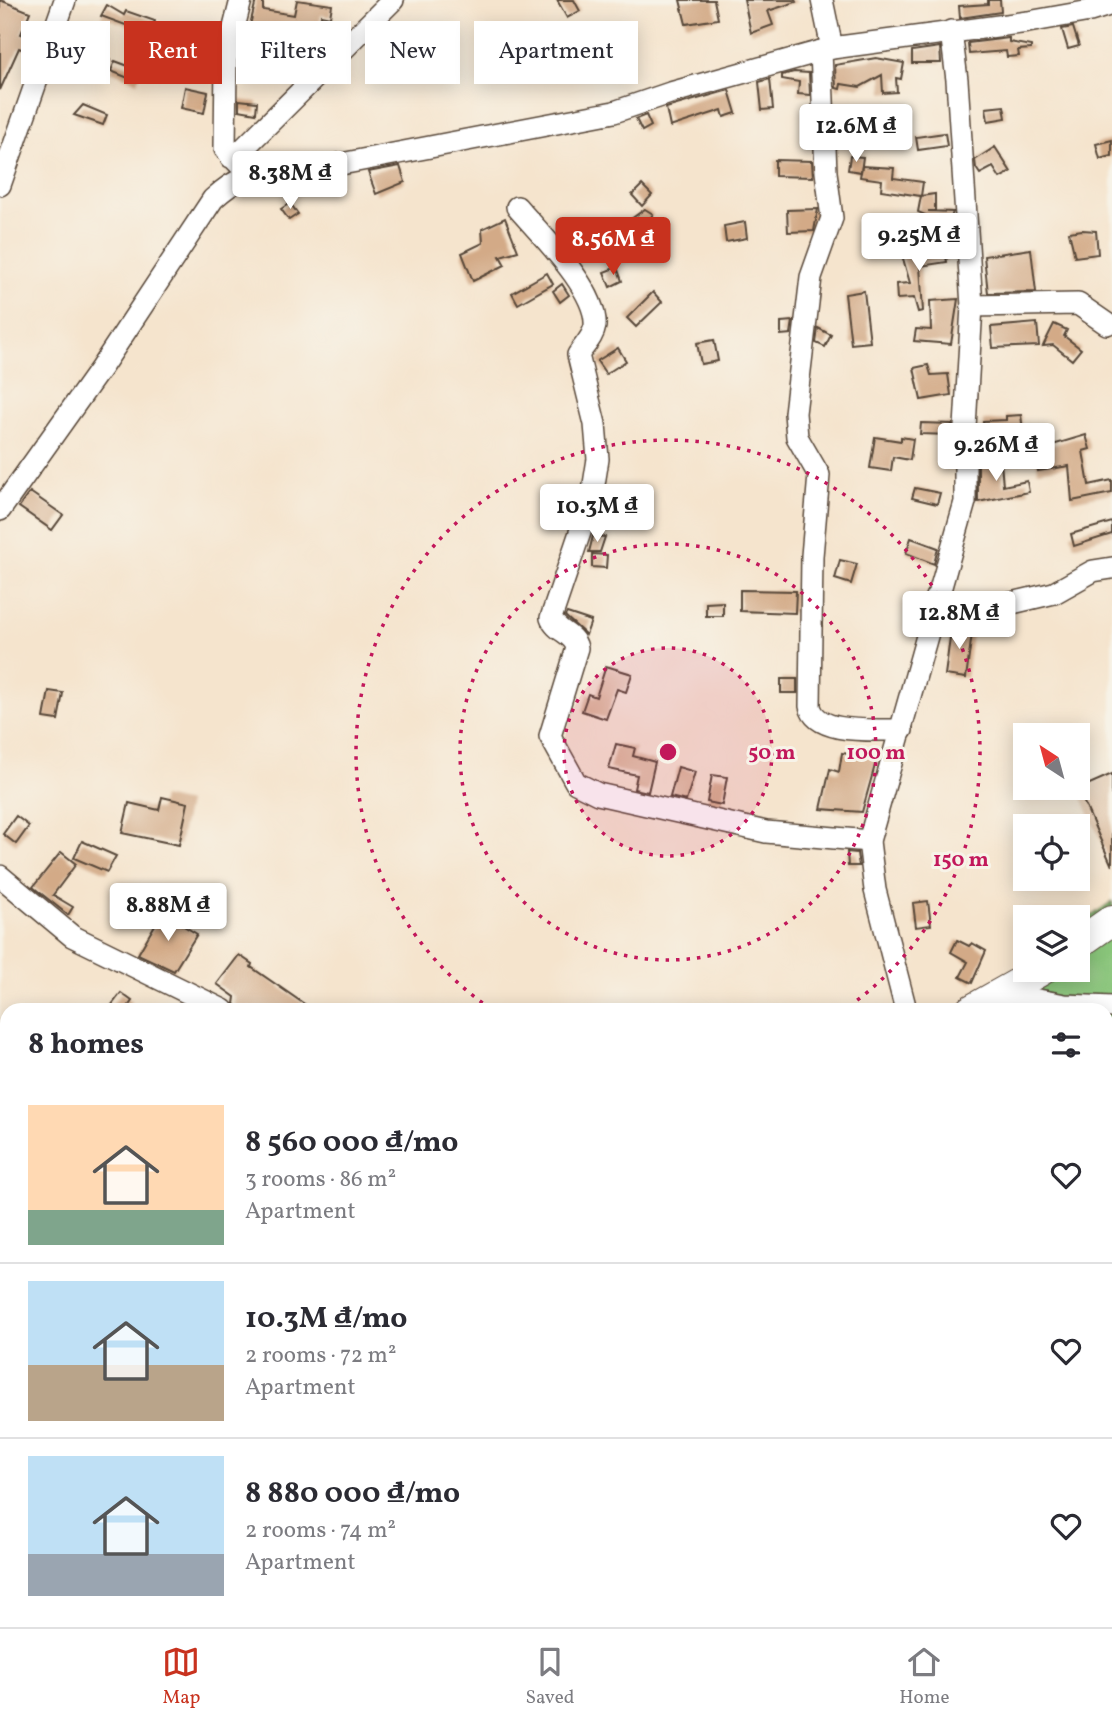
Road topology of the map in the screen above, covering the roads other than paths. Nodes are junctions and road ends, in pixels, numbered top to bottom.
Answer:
1 (65, 0) edge
2 (241, 0) edge
3 (393, 0) edge
4 (822, 0) edge
5 (1112, 4) edge
6 (951, 31) junction
7 (826, 49) junction
8 (231, 157) junction
9 (249, 175) junction
10 (0, 185) edge
11 (517, 207) dead end
12 (972, 306) junction
13 (1107, 324) dead end
14 (0, 510) edge
15 (1112, 568) edge
16 (936, 597) junction
17 (902, 730) junction
18 (869, 841) junction
19 (0, 876) edge
20 (1112, 920) edge
21 (1090, 936) edge
22 (1028, 982) edge
23 (1005, 1001) edge
24 (209, 1003) edge
25 (904, 1003) edge
26 (1026, 1003) edge

1 - 10 street
2 - 8 street
3 - 8 street
4 - 7 street
5 - 6 street
6 - 7 street
6 - 12 street
7 - 9 street
7 - 17 street
8 - 9 street
9 - 14 street
11 - 18 street
12 - 13 street
12 - 16 street
15 - 16 street
16 - 17 street
17 - 18 street
18 - 25 street
19 - 24 street
20 - 21 highway
22 - 23 highway
23 - 26 street

